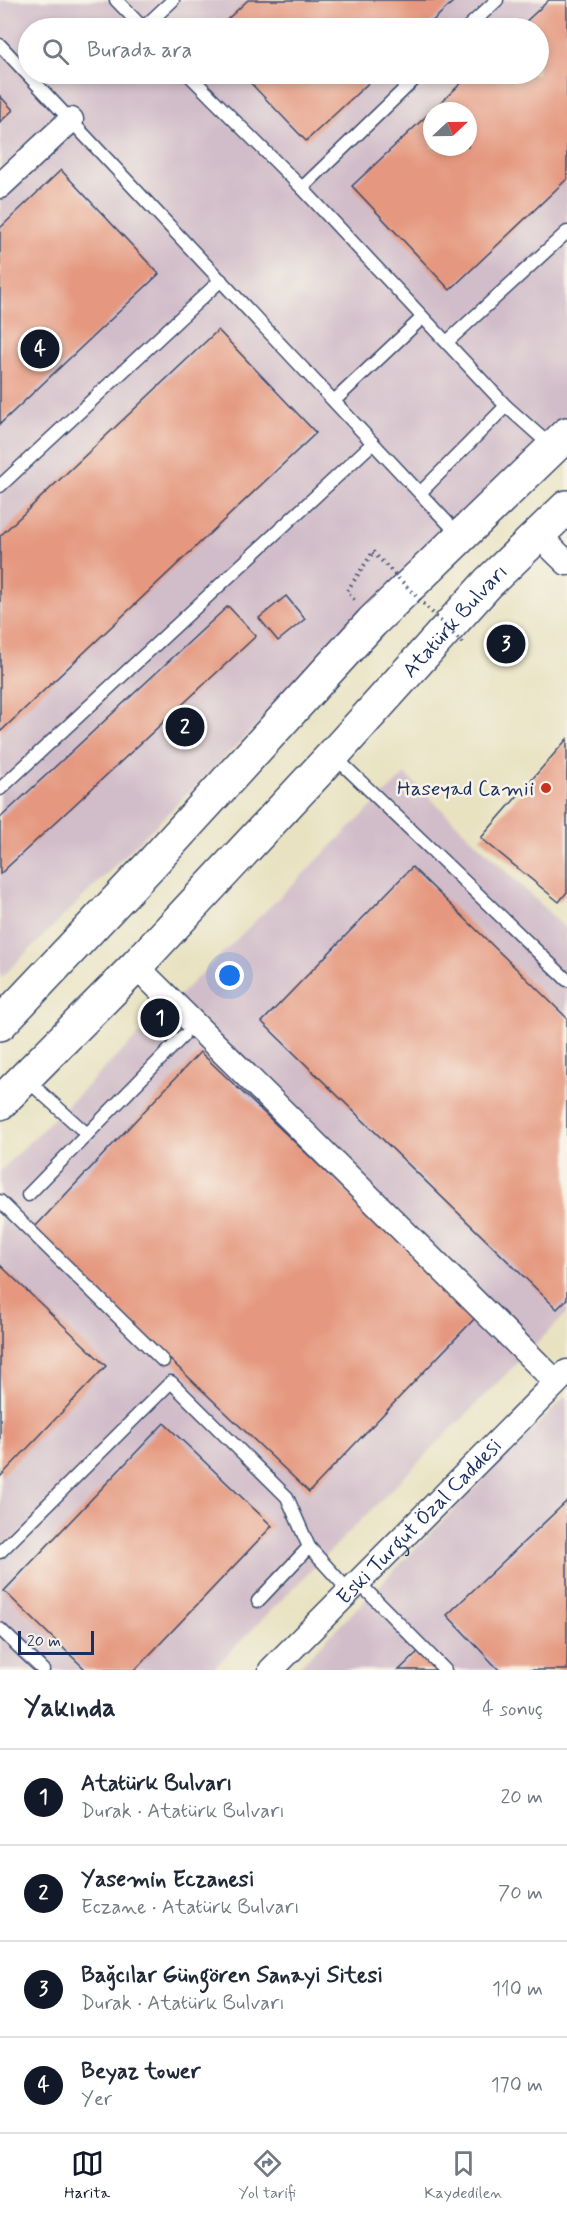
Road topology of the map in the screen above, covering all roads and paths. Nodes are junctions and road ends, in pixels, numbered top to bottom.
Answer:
1 (116, 0) edge
2 (173, 0) edge
3 (496, 0) edge
4 (133, 18) edge
5 (154, 18) edge
6 (477, 18) edge
7 (0, 45) edge
8 (18, 64) edge
9 (37, 84) edge
10 (198, 84) edge
11 (410, 84) edge
12 (71, 120) junction
13 (0, 186) edge
14 (302, 188) junction
15 (567, 232) edge
16 (221, 280) junction
17 (422, 318) junction
18 (447, 342) junction
19 (334, 401) junction
20 (506, 406) junction
21 (560, 441) edge
22 (374, 443) junction
23 (0, 486) edge
24 (420, 493) junction
25 (567, 507) edge
26 (460, 536) junction
27 (539, 536) junction
28 (567, 563) edge
29 (347, 591) dead end
30 (462, 644) dead end
31 (333, 755) junction
32 (0, 789) edge
33 (136, 966) junction
34 (567, 980) edge
35 (0, 1024) edge
36 (183, 1036) dead end
37 (25, 1078) junction
38 (0, 1102) edge
39 (87, 1134) junction
40 (28, 1195) dead end
41 (0, 1201) edge
42 (163, 1361) dead end
43 (561, 1377) edge
44 (309, 1547) junction
45 (0, 1552) edge
46 (353, 1587) junction
47 (258, 1601) dead end
48 (0, 1629) edge
49 (43, 1670) edge
50 (271, 1670) edge
51 (445, 1670) edge

1 - 4 lane
2 - 5 lane
3 - 6 lane
7 - 8 lane
9 - 12 lane
10 - 14 lane
11 - 14 lane
12 - 13 street
12 - 16 lane
14 - 17 lane
15 - 18 lane
16 - 19 lane
16 - 23 lane
17 - 18 lane
17 - 19 lane
18 - 20 lane
19 - 22 lane
20 - 21 lane
20 - 24 lane
21 - 26 main road
22 - 24 lane
22 - 32 lane
24 - 26 lane
25 - 27 main road, Atatürk Bulvarı
26 - 35 main road
27 - 28 street
27 - 31 main road, Atatürk Bulvarı
29 - 30 path, bridge
31 - 33 main road, Atatürk Bulvarı
31 - 34 lane
33 - 37 main road, Atatürk Bulvarı
33 - 43 street
36 - 39 lane
37 - 38 main road, Atatürk Bulvarı
37 - 39 lane
39 - 40 lane
41 - 42 lane
43 - 46 street, Eski Turgut Özal Caddesi
44 - 45 lane
44 - 46 lane
44 - 47 lane
46 - 50 street, Eski Turgut Özal Caddesi
46 - 51 lane
48 - 49 lane

